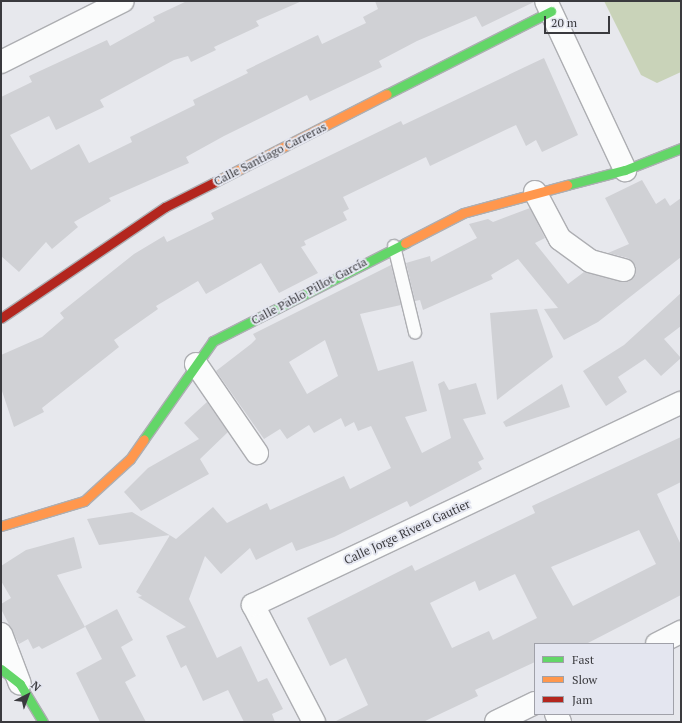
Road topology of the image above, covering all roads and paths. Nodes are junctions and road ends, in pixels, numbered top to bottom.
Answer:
1 (123, 1) edge
2 (549, 6) edge
3 (1, 62) edge
4 (681, 148) edge
5 (625, 170) junction
6 (535, 192) junction
7 (394, 246) junction
8 (624, 270) dead end
9 (1, 318) edge
10 (415, 332) dead end
11 (196, 364) junction
12 (681, 403) edge
13 (257, 453) dead end
14 (1, 526) edge
15 (681, 632) edge
16 (1, 634) edge
17 (659, 643) edge
18 (1, 669) edge
19 (20, 684) junction
20 (534, 703) edge
21 (43, 722) edge
22 (314, 722) edge
23 (496, 722) edge

1 - 3 street
2 - 5 street
2 - 9 street, Calle Santiago Carreras
4 - 5 street, Calle Pablo Pillot García
5 - 6 street, Calle Pablo Pillot García
6 - 7 street, Calle Pablo Pillot García
6 - 8 street
7 - 10 lane
7 - 11 street, Calle Pablo Pillot García
11 - 13 street
11 - 14 street, Calle Pablo Pillot García
12 - 22 street, Calle Jorge Rivera Gautier
15 - 17 street
16 - 19 street
18 - 19 street
19 - 21 street
20 - 23 street

